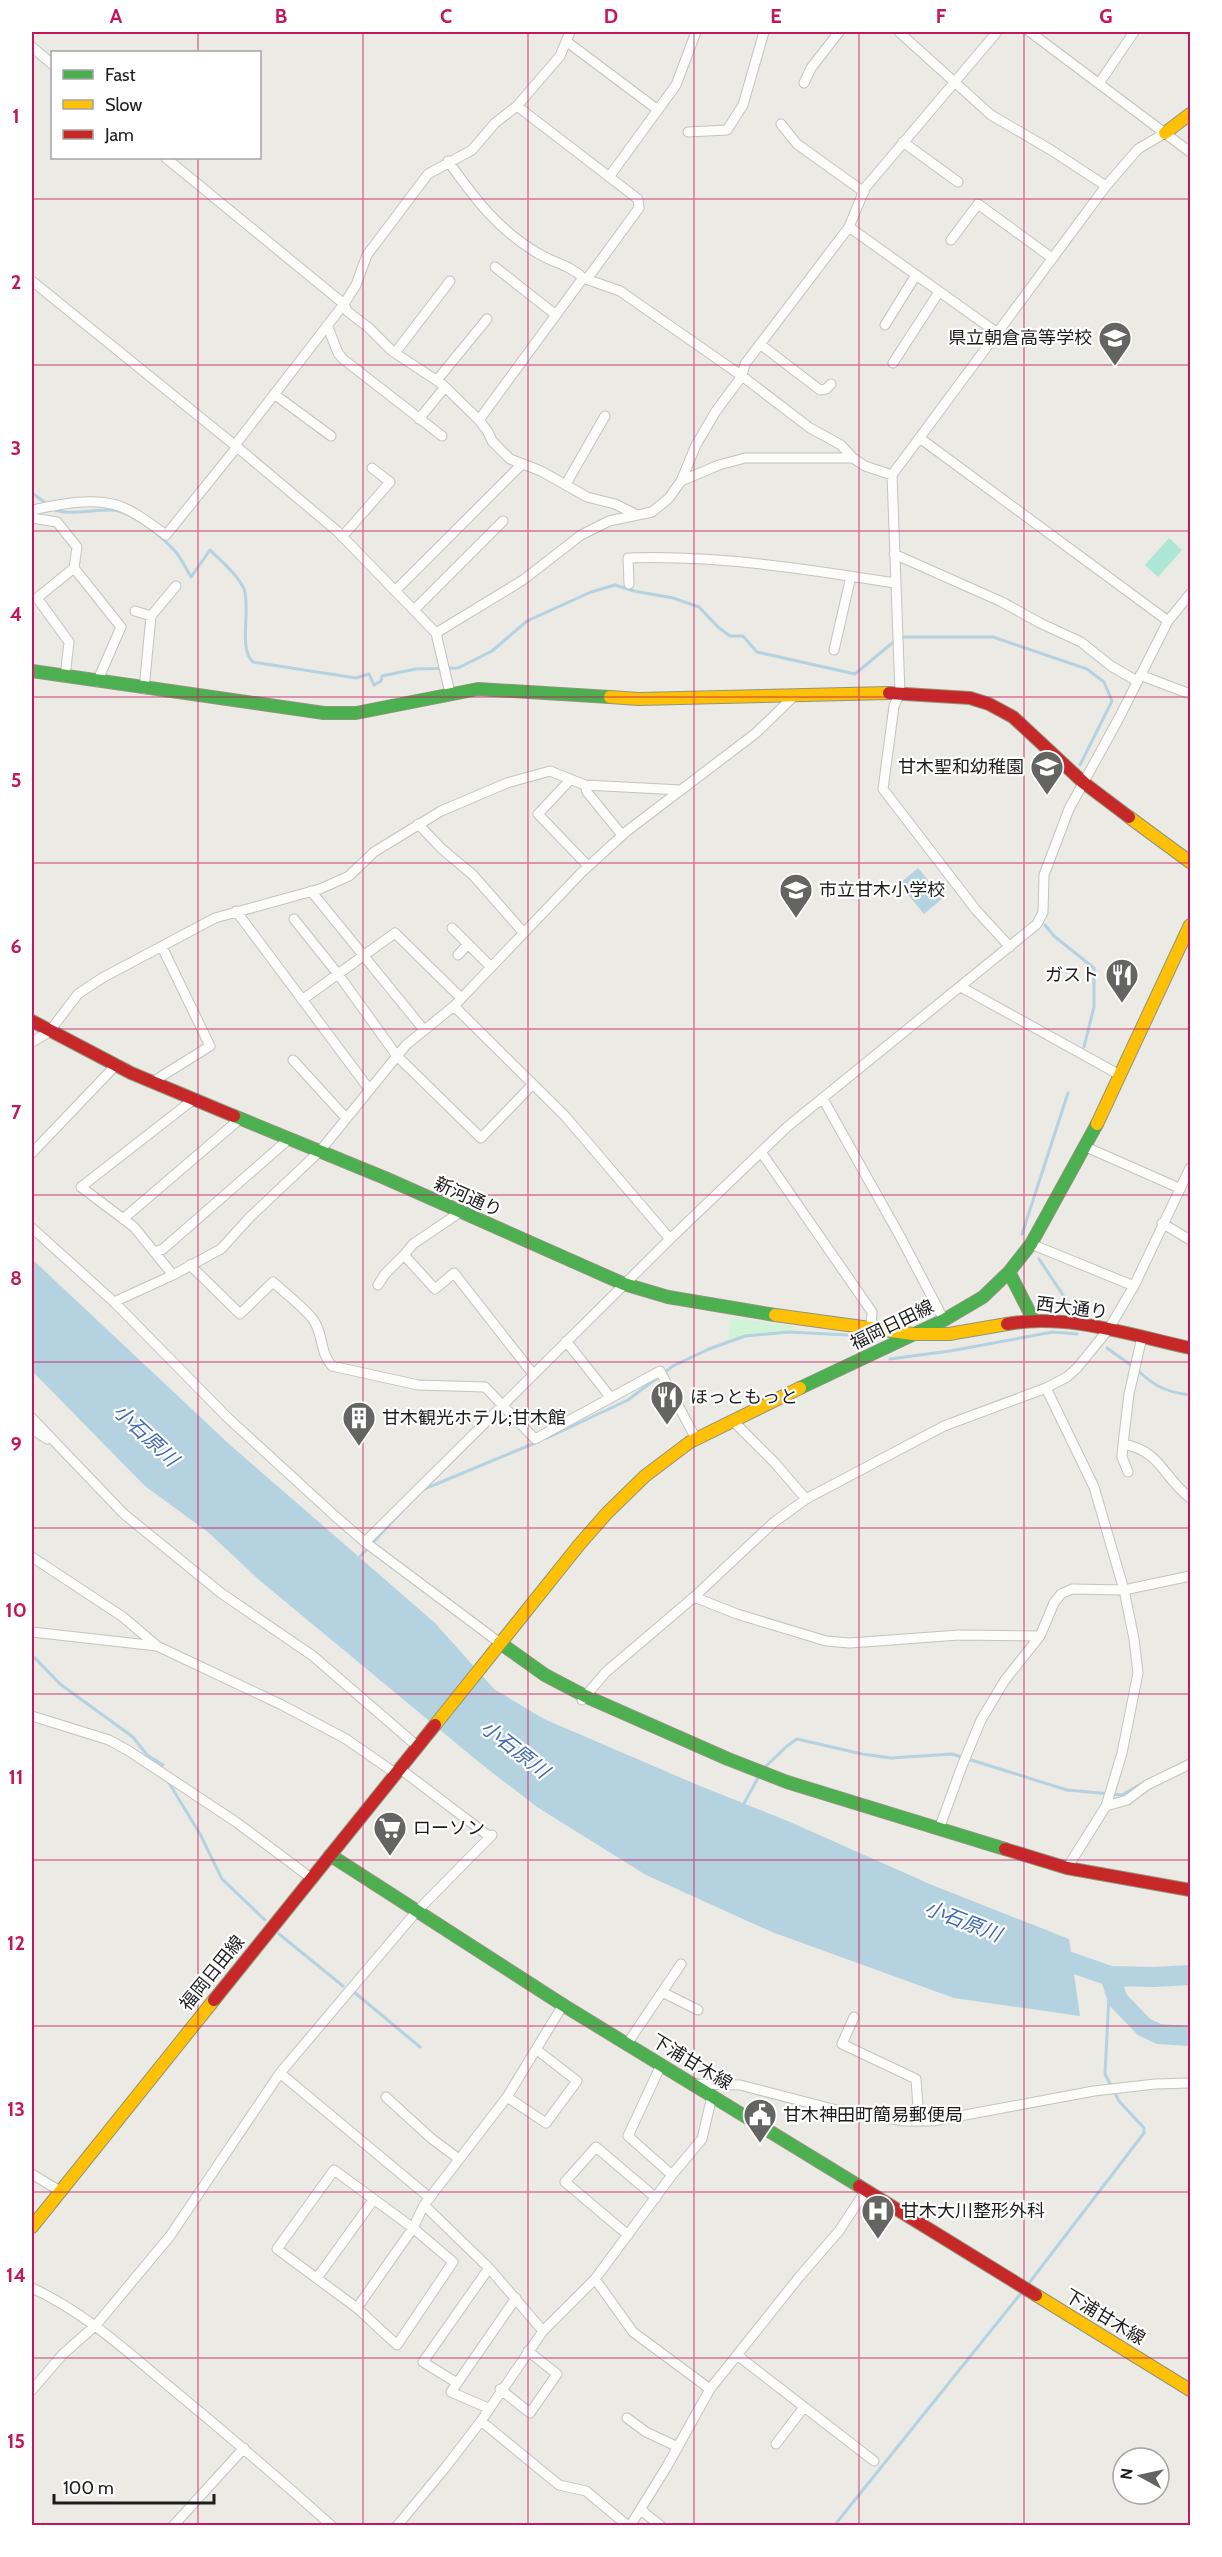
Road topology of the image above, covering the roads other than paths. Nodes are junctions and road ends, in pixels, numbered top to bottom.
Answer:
1 (696, 32) edge
2 (764, 32) edge
3 (839, 32) edge
4 (899, 32) edge
5 (997, 32) edge
6 (1030, 32) edge
7 (1134, 32) edge
8 (568, 36) edge
9 (32, 47) edge
10 (51, 63) edge
11 (1100, 82) junction
12 (804, 83) dead end
13 (955, 83) junction
14 (517, 106) junction
15 (658, 110) junction
16 (1191, 114) edge
17 (781, 124) dead end
18 (688, 132) dead end
19 (1165, 133) junction
20 (903, 142) junction
21 (1191, 152) edge
22 (167, 159) edge
23 (448, 161) junction
24 (609, 177) junction
25 (958, 182) dead end
26 (1106, 186) junction
27 (864, 192) junction
28 (849, 227) junction
29 (951, 240) dead end
30 (1052, 258) junction
31 (495, 267) dead end
32 (916, 275) junction
33 (585, 278) junction
34 (32, 281) edge
35 (450, 281) dead end
36 (939, 292) junction
37 (344, 304) junction
38 (556, 315) junction
39 (487, 320) dead end
40 (327, 325) junction
41 (885, 325) dead end
42 (996, 332) junction
43 (760, 344) junction
44 (395, 353) junction
45 (893, 363) dead end
46 (742, 376) junction
47 (436, 380) junction
48 (831, 384) dead end
49 (446, 387) junction
50 (274, 394) junction
51 (605, 416) dead end
52 (419, 419) junction
53 (479, 420) junction
54 (331, 435) dead end
55 (442, 436) dead end
56 (921, 439) junction
57 (236, 446) junction
58 (853, 458) junction
59 (522, 464) junction
60 (372, 468) dead end
61 (892, 475) junction
62 (681, 481) junction
63 (566, 484) junction
64 (36, 509) edge
65 (634, 514) junction
66 (32, 519) edge
67 (503, 521) dead end
68 (342, 537) junction
69 (894, 554) junction
70 (74, 568) junction
71 (851, 576) junction
72 (895, 583) junction
73 (629, 584) dead end
74 (176, 586) dead end
75 (396, 590) junction
76 (1191, 594) edge
77 (414, 610) junction
78 (135, 612) dead end
79 (151, 616) junction
80 (1168, 621) junction
81 (436, 633) junction
82 (834, 650) dead end
83 (32, 671) edge
84 (65, 677) junction
85 (1138, 678) junction
86 (97, 682) junction
87 (144, 689) junction
88 (450, 693) junction
89 (900, 693) junction
90 (1191, 694) edge
91 (794, 696) junction
92 (571, 779) junction
93 (1084, 783) junction
94 (585, 785) junction
95 (681, 790) junction
96 (418, 824) junction
97 (622, 835) junction
98 (1191, 862) edge
99 (588, 866) junction
100 (311, 891) junction
101 (236, 911) junction
102 (294, 920) dead end
103 (1191, 925) edge
104 (452, 928) dead end
105 (523, 932) junction
106 (468, 944) junction
107 (162, 947) junction
108 (1010, 947) junction
109 (458, 955) dead end
110 (364, 956) junction
111 (491, 967) junction
112 (338, 974) junction
113 (961, 987) junction
114 (461, 999) junction
115 (302, 1000) junction
116 (454, 1006) junction
117 (32, 1021) edge
118 (424, 1030) junction
119 (49, 1032) junction
120 (32, 1042) edge
121 (397, 1056) junction
122 (293, 1060) dead end
123 (116, 1065) junction
124 (1119, 1074) junction
125 (154, 1081) junction
126 (533, 1084) junction
127 (369, 1089) junction
128 (194, 1099) junction
129 (823, 1099) junction
130 (241, 1118) junction
131 (346, 1118) junction
132 (290, 1138) junction
133 (1086, 1147) junction
134 (320, 1150) junction
135 (761, 1152) junction
136 (32, 1153) edge
137 (1191, 1168) edge
138 (1179, 1188) junction
139 (459, 1213) junction
140 (123, 1219) junction
141 (1162, 1223) junction
142 (32, 1228) edge
143 (669, 1239) junction
144 (1191, 1240) edge
145 (1031, 1244) junction
146 (155, 1252) junction
147 (404, 1255) junction
148 (190, 1265) junction
149 (1009, 1272) junction
150 (173, 1275) junction
151 (624, 1284) junction
152 (378, 1285) dead end
153 (1134, 1286) junction
154 (114, 1302) junction
155 (1033, 1319) junction
156 (944, 1320) junction
157 (871, 1327) junction
158 (1108, 1330) junction
159 (913, 1334) junction
160 (1142, 1337) junction
161 (566, 1341) junction
162 (1191, 1348) edge
163 (533, 1374) junction
164 (1046, 1388) junction
165 (611, 1398) junction
166 (502, 1405) junction
167 (32, 1418) edge
168 (732, 1420) junction
169 (32, 1429) edge
170 (696, 1439) junction
171 (1123, 1444) junction
172 (58, 1445) junction
173 (1128, 1472) dead end
174 (1191, 1498) edge
175 (806, 1499) junction
176 (365, 1542) junction
177 (32, 1557) edge
178 (1191, 1576) edge
179 (1124, 1590) junction
180 (694, 1597) junction
181 (32, 1632) edge
182 (1040, 1636) junction
183 (157, 1646) junction
184 (496, 1648) junction
185 (584, 1698) junction
186 (32, 1716) edge
187 (419, 1743) junction
188 (1191, 1764) edge
189 (397, 1770) junction
190 (1106, 1806) junction
191 (939, 1829) junction
192 (330, 1855) junction
193 (1066, 1868) junction
194 (311, 1878) junction
195 (1191, 1890) edge
196 (416, 1912) junction
197 (681, 1964) dead end
198 (662, 1992) junction
199 (562, 2005) junction
200 (698, 2010) dead end
201 (854, 2017) dead end
202 (627, 2044) junction
203 (537, 2050) junction
204 (661, 2065) junction
205 (280, 2073) junction
206 (693, 2084) junction
207 (1191, 2084) edge
208 (712, 2096) junction
209 (386, 2097) dead end
210 (507, 2097) junction
211 (919, 2121) junction
212 (459, 2159) junction
213 (32, 2174) edge
214 (672, 2175) junction
215 (866, 2190) junction
216 (60, 2191) junction
217 (656, 2198) junction
218 (374, 2199) junction
219 (427, 2201) junction
220 (32, 2227) edge
221 (413, 2228) junction
222 (628, 2235) junction
223 (489, 2268) junction
224 (317, 2278) junction
225 (595, 2279) junction
226 (32, 2288) edge
227 (516, 2298) junction
228 (357, 2308) junction
229 (96, 2325) junction
230 (543, 2331) junction
231 (528, 2351) junction
232 (737, 2355) junction
233 (457, 2383) junction
234 (500, 2389) junction
235 (32, 2390) edge
236 (710, 2390) junction
237 (1191, 2390) edge
238 (804, 2407) junction
239 (488, 2408) junction
240 (627, 2418) dead end
241 (481, 2421) junction
242 (776, 2444) dead end
243 (678, 2446) junction
244 (244, 2448) junction
245 (874, 2461) dead end
246 (641, 2510) junction
247 (173, 2526) edge
248 (332, 2526) edge
249 (397, 2526) edge
250 (629, 2526) edge
251 (661, 2526) edge

1 - 15 street
2 - 18 street
3 - 12 street
4 - 13 street
5 - 13 street
6 - 11 street
7 - 11 street
8 - 14 street
8 - 15 street
9 - 10 street
11 - 19 street
13 - 20 street
13 - 26 street
14 - 23 street
14 - 24 street
15 - 24 street
16 - 19 main road
17 - 27 street
19 - 21 street
19 - 26 street
20 - 25 street
20 - 27 street
22 - 37 street
23 - 33 street
23 - 37 street
24 - 33 street
26 - 30 street
27 - 28 street
28 - 32 street
28 - 43 street
29 - 30 street
30 - 42 street
31 - 38 street
32 - 36 street
32 - 41 street
33 - 38 street
33 - 46 street
34 - 57 street
35 - 44 street
36 - 42 street
36 - 45 street
37 - 40 street
37 - 44 street
38 - 53 street
39 - 47 street
40 - 50 street
40 - 52 street
42 - 56 street
43 - 46 street
43 - 48 street
44 - 47 street
46 - 58 street
46 - 62 street
47 - 49 street
49 - 52 street
49 - 53 street
50 - 54 street
50 - 57 street
51 - 63 street
52 - 55 street
53 - 59 street
56 - 61 street
56 - 80 street
57 - 64 street
57 - 68 street
58 - 61 street
58 - 62 street
59 - 63 street
59 - 75 street
60 - 68 street
61 - 69 street
62 - 65 street
63 - 65 street
65 - 81 street
66 - 70 street
67 - 77 street
68 - 75 street
69 - 72 street
69 - 85 street
70 - 84 street
70 - 86 street
71 - 72 street
71 - 73 street
71 - 82 street
72 - 89 street
74 - 79 street
75 - 77 street
76 - 80 street
77 - 81 street
78 - 79 street
79 - 87 street
80 - 85 street
81 - 88 street
83 - 84 main road
84 - 86 main road
85 - 90 street
85 - 93 street
86 - 87 main road
87 - 88 main road
88 - 91 main road
89 - 91 main road
89 - 93 main road
89 - 108 street
91 - 95 street
92 - 94 street
92 - 96 street
92 - 99 street
93 - 98 main road
93 - 108 street
94 - 95 street
94 - 97 street
95 - 97 street
96 - 100 street
96 - 105 street
97 - 99 street
99 - 105 street
100 - 101 street
100 - 110 street
101 - 107 street
101 - 115 street
102 - 112 street
103 - 124 main road, 福岡日田線
104 - 106 street
105 - 111 street
106 - 109 street
106 - 111 street
107 - 119 street
107 - 125 street
108 - 113 street
110 - 112 street
110 - 114 street
110 - 118 street
111 - 114 street
112 - 115 street
112 - 121 street
113 - 124 street
113 - 129 street
114 - 116 street
115 - 127 street
116 - 118 street
116 - 126 street
117 - 119 main road, 新河通り
118 - 121 street
119 - 120 street
119 - 123 main road, 新河通り
121 - 126 street
121 - 127 street
122 - 131 street
123 - 125 main road, 新河通り
123 - 136 street
124 - 133 main road, 福岡日田線
125 - 128 main road, 新河通り
126 - 143 street
127 - 131 street
128 - 130 main road, 新河通り
128 - 140 street
129 - 135 street
129 - 156 street
130 - 132 main road, 新河通り
130 - 140 street
131 - 134 street
132 - 134 main road, 新河通り
132 - 146 street
133 - 138 street
133 - 145 main road, 福岡日田線
134 - 139 main road, 新河通り
134 - 148 street
135 - 143 street
135 - 157 street
137 - 138 street
138 - 141 street
139 - 147 street
139 - 151 main road, 新河通り
140 - 146 street
141 - 144 street
141 - 153 street
142 - 154 street
143 - 151 street
145 - 149 main road, 福岡日田線
145 - 153 street
146 - 150 street
147 - 152 street
147 - 163 street
148 - 150 street
148 - 166 street
149 - 155 main road
149 - 156 main road, 福岡日田線
150 - 154 street
151 - 157 main road, 新河通り
151 - 161 street
153 - 158 street
154 - 176 street
155 - 158 main road, 西大通り
155 - 159 main road, 西大通り
156 - 159 main road, 福岡日田線
157 - 159 main road, 新河通り
158 - 160 main road, 西大通り
158 - 164 street
159 - 168 main road, 福岡日田線
160 - 162 main road, 西大通り
160 - 171 street
161 - 163 street
161 - 165 street
163 - 166 street
164 - 175 street
164 - 179 street
165 - 166 street
165 - 170 street
166 - 176 street
167 - 172 street
168 - 170 main road, 福岡日田線
168 - 175 street
169 - 172 street
170 - 184 main road, 福岡日田線
171 - 173 street
171 - 174 street
172 - 187 street
175 - 180 street
176 - 184 street
177 - 183 street
178 - 179 street
179 - 182 street
179 - 190 street
180 - 182 street
180 - 185 street
181 - 183 street
182 - 191 street
183 - 189 street
184 - 185 main road
184 - 187 main road, 福岡日田線
185 - 191 main road
186 - 194 street
187 - 189 main road, 福岡日田線
188 - 190 street
189 - 192 main road, 福岡日田線
189 - 196 street
190 - 193 street
191 - 193 main road
192 - 194 main road, 福岡日田線
192 - 196 main road, 下浦甘木線
193 - 195 main road
194 - 216 main road, 福岡日田線
196 - 199 main road, 下浦甘木線
196 - 205 street
197 - 198 street
198 - 200 street
198 - 202 street
199 - 202 main road, 下浦甘木線
199 - 203 street
201 - 211 street
202 - 204 main road, 下浦甘木線
203 - 210 street
203 - 210 street
204 - 206 main road, 下浦甘木線
204 - 214 street
205 - 219 street
205 - 229 street
206 - 208 main road, 下浦甘木線
206 - 211 street
207 - 211 street
208 - 214 street
208 - 215 main road, 下浦甘木線
209 - 212 street
210 - 212 street
212 - 219 street
213 - 216 street
214 - 217 street
215 - 232 street
215 - 237 main road, 下浦甘木線
216 - 220 main road, 福岡日田線
217 - 222 street
217 - 222 street
218 - 221 street
218 - 224 street
218 - 224 street
219 - 221 street
219 - 223 street
221 - 228 street
221 - 228 street
222 - 225 street
223 - 227 street
223 - 233 street
224 - 228 street
225 - 230 street
225 - 236 street
226 - 229 street
227 - 230 street
227 - 233 street
229 - 235 street
229 - 244 street
230 - 231 street
231 - 234 street
231 - 234 street
232 - 236 street
232 - 238 street
233 - 239 street
234 - 239 street
236 - 243 street
238 - 242 street
238 - 245 street
239 - 241 street
240 - 243 street
241 - 249 street
241 - 250 street
243 - 246 street
244 - 247 street
244 - 248 street
246 - 250 street
246 - 251 street

